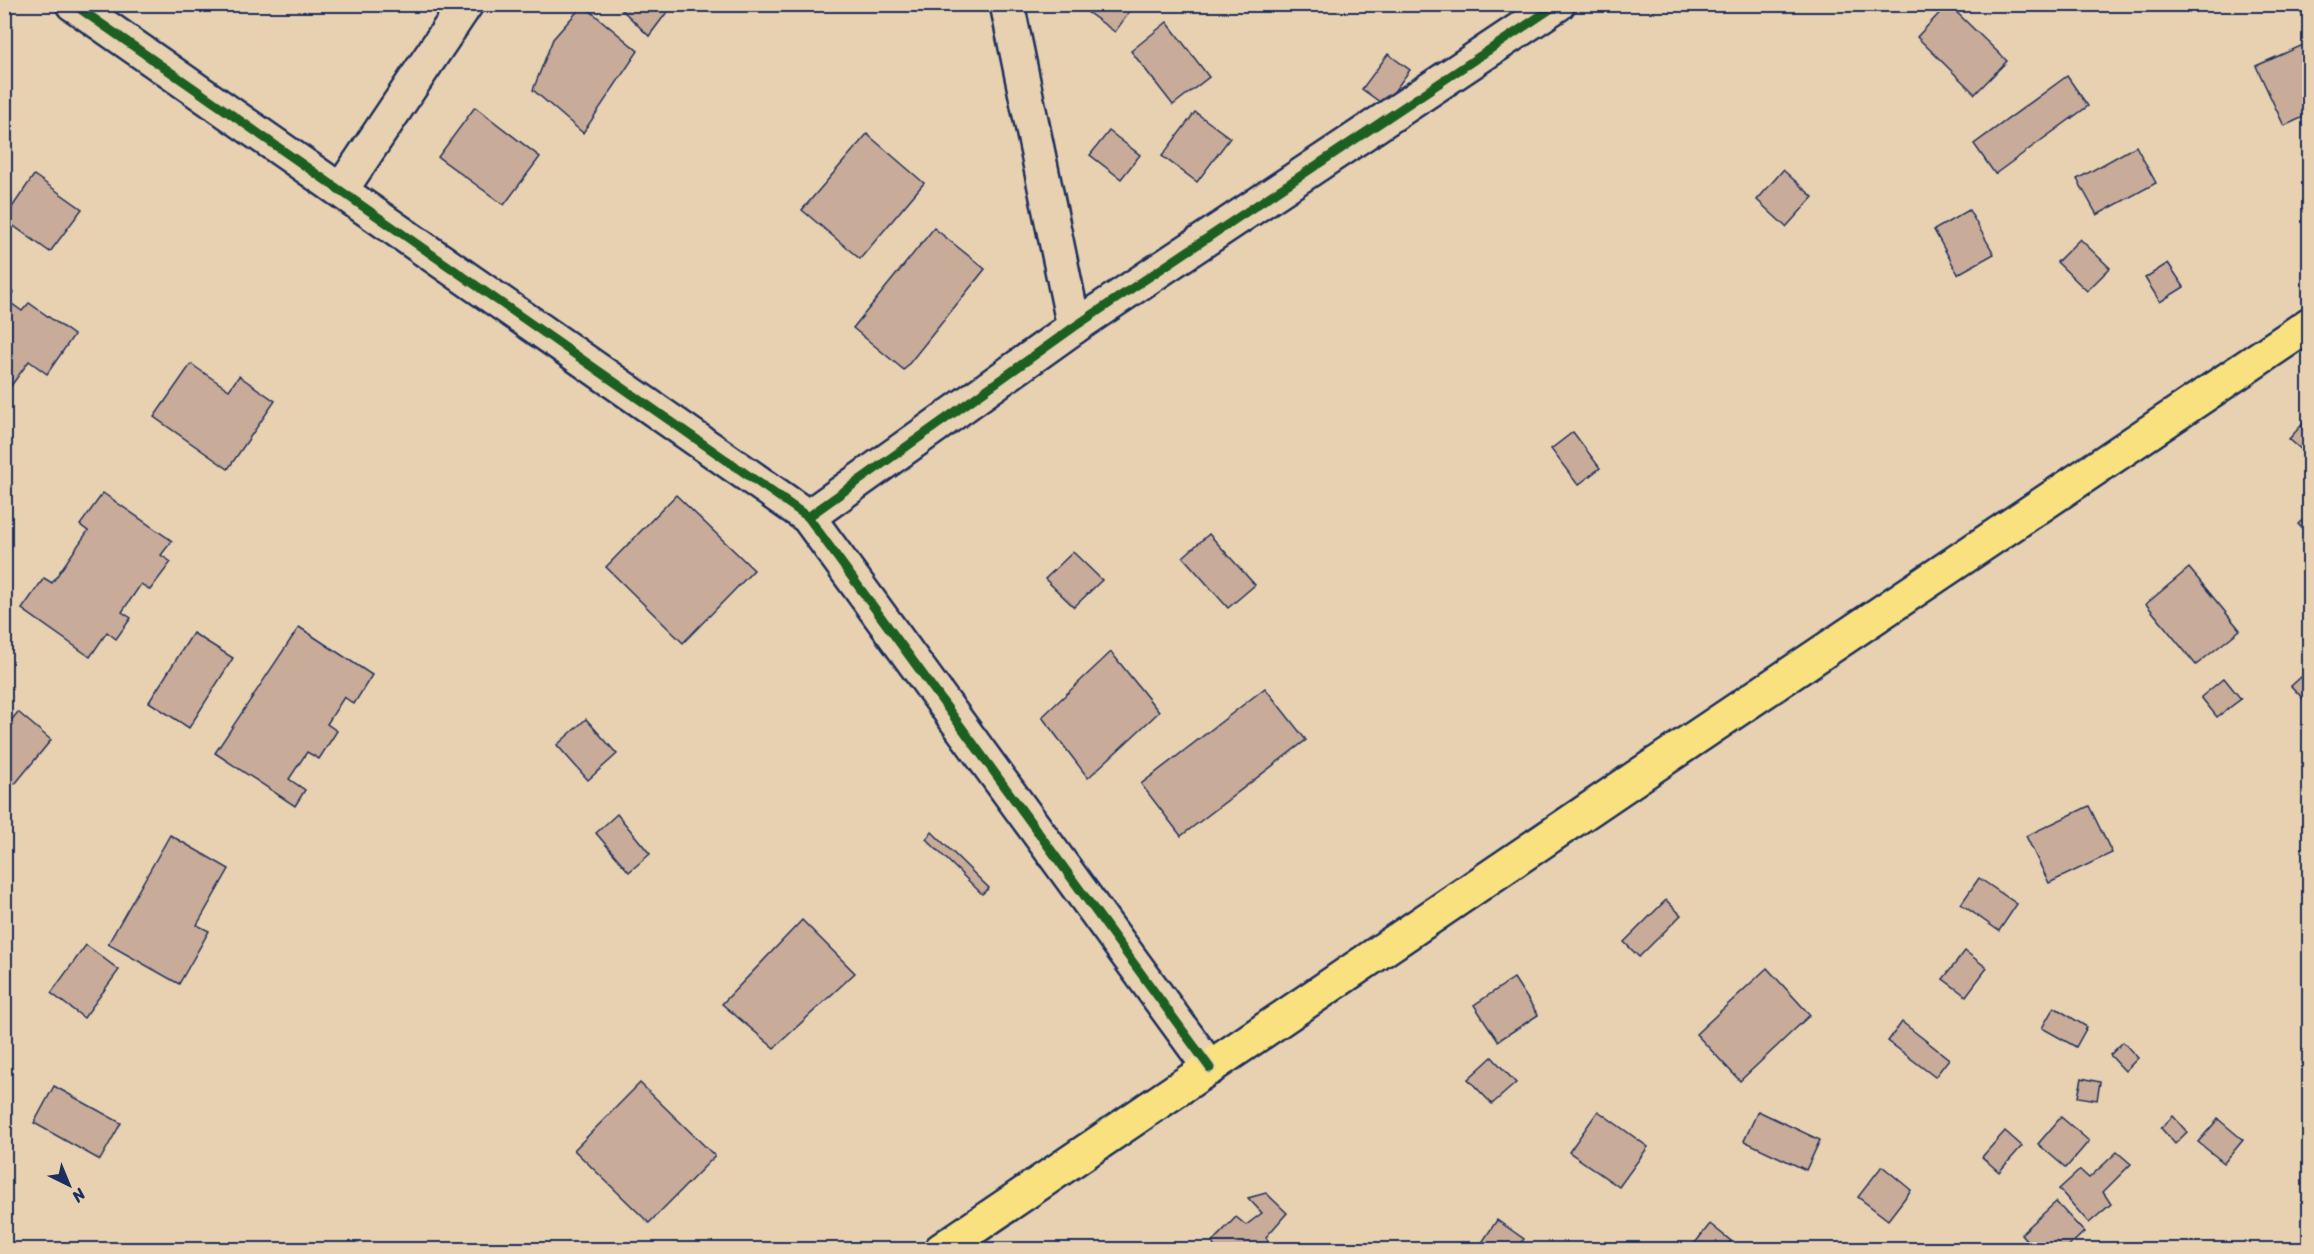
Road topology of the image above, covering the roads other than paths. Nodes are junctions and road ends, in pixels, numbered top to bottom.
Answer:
1 (73, 4) edge
2 (466, 4) edge
3 (1007, 4) edge
4 (1558, 4) edge
5 (341, 190) junction
6 (2310, 324) edge
7 (1074, 327) junction
8 (808, 518) junction
9 (1210, 1068) junction
10 (941, 1250) edge

1 - 5 street
2 - 5 street
3 - 7 street
4 - 7 street
5 - 8 street
6 - 9 main road
7 - 8 street
8 - 9 street
9 - 10 main road

